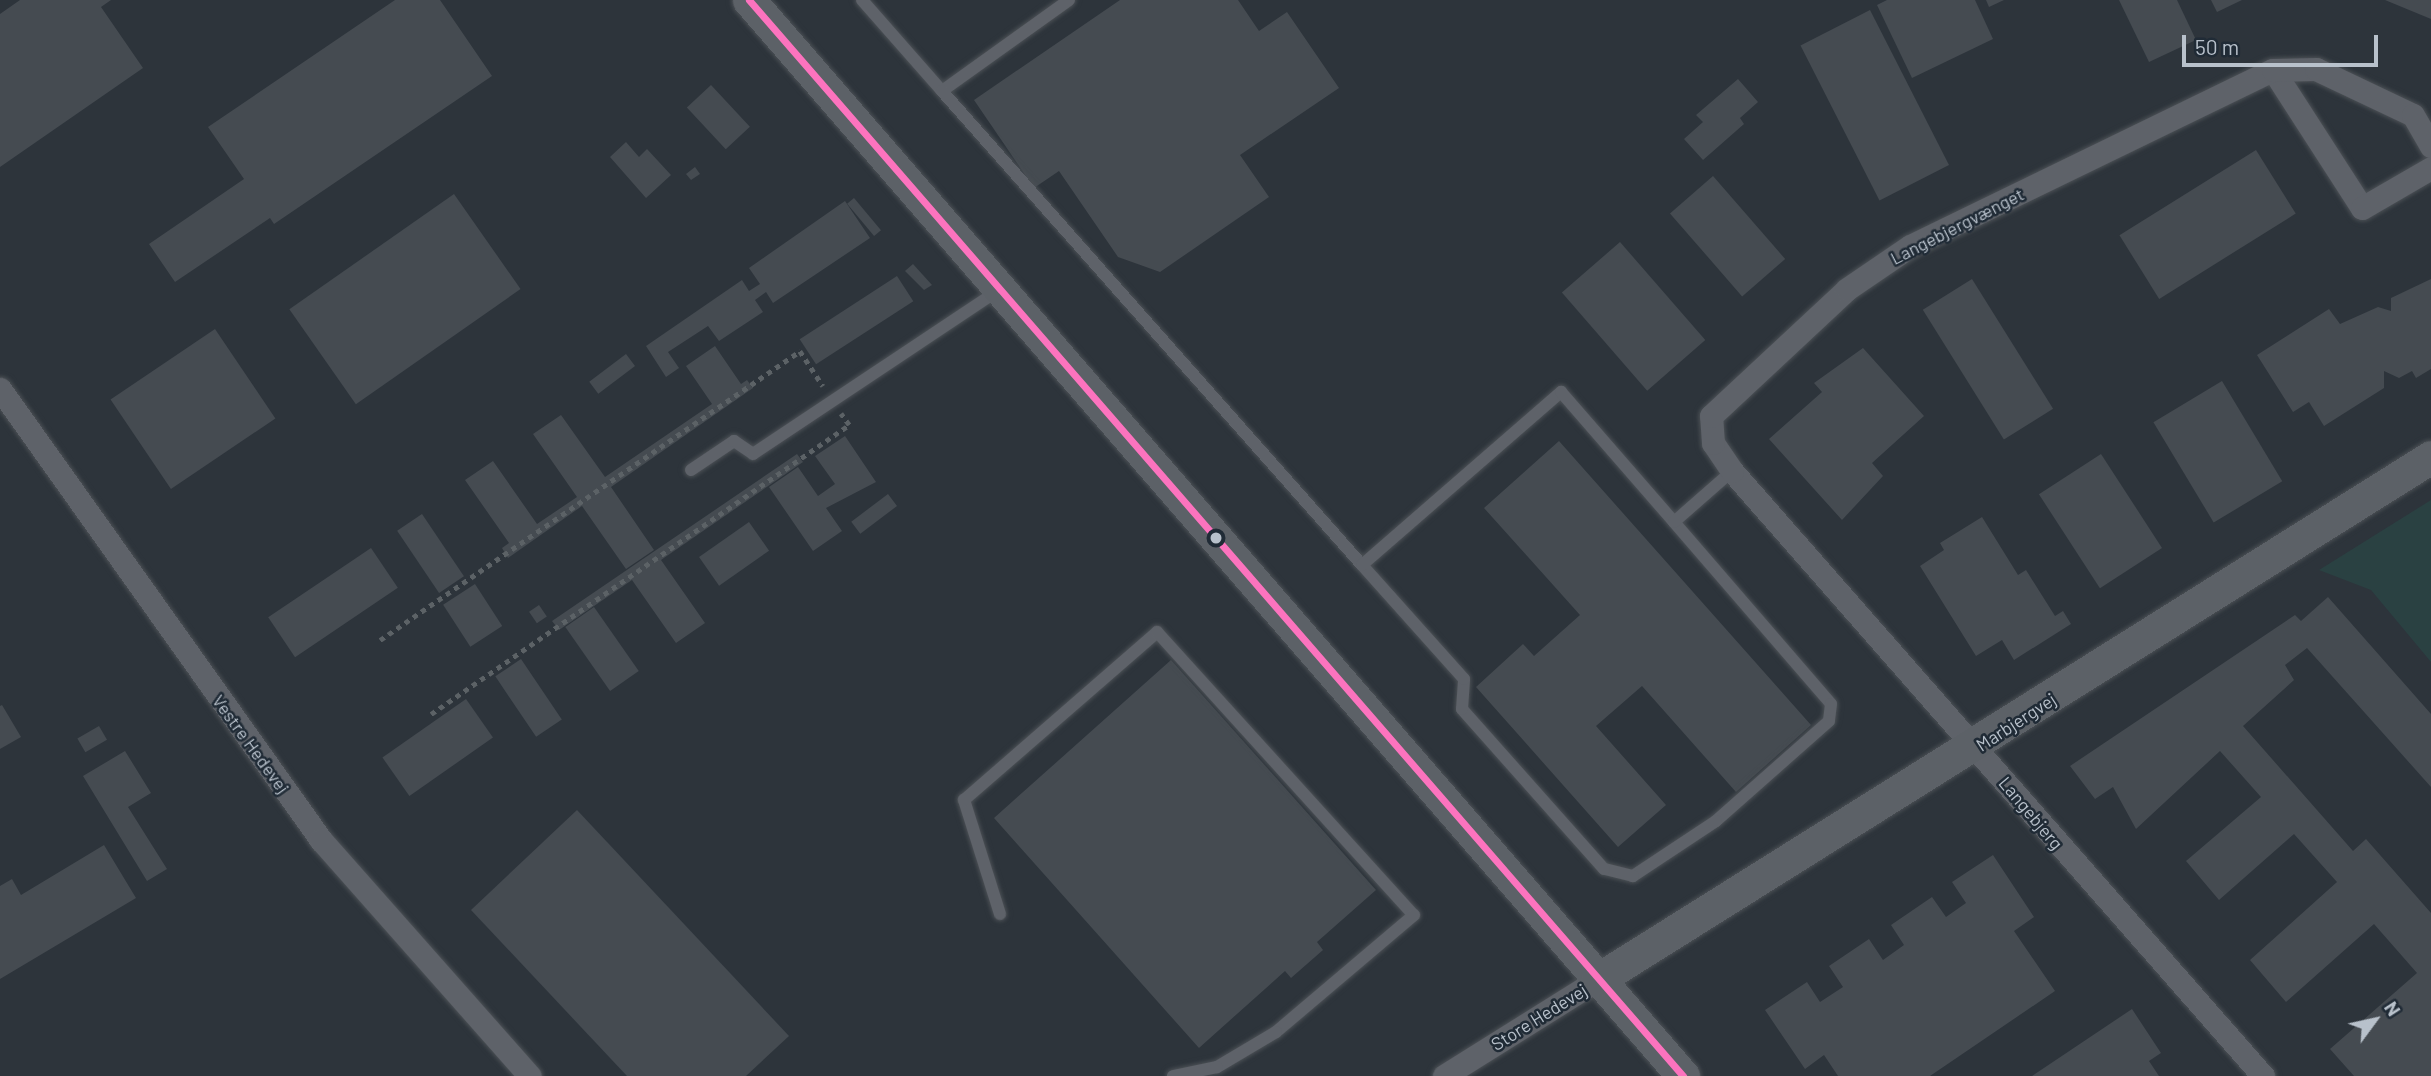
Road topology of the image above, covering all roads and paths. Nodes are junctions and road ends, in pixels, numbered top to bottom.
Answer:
1 (749, 0) edge
2 (862, 0) edge
3 (1069, 0) edge
4 (2273, 70) junction
5 (942, 91) junction
6 (2431, 146) edge
7 (2431, 168) edge
8 (1000, 289) junction
9 (0, 389) edge
10 (832, 401) junction
11 (2431, 457) edge
12 (1725, 462) junction
13 (691, 470) dead end
14 (1674, 522) junction
15 (1362, 565) junction
16 (380, 640) dead end
17 (431, 714) dead end
18 (1976, 747) junction
19 (1000, 914) dead end
20 (1597, 980) junction
21 (530, 1076) edge
22 (1173, 1076) edge
23 (1444, 1076) edge
24 (1684, 1076) edge
25 (2263, 1076) edge

1 - 8 main road
2 - 5 lane
3 - 5 lane
4 - 6 street, Langebjergvænget
4 - 7 street
4 - 12 street, Langebjergvænget
5 - 15 lane
8 - 10 lane
8 - 20 main road
9 - 21 street, Vestre Hedevej
10 - 13 lane
10 - 16 path
10 - 17 path
11 - 18 main road, Marbjergvej
12 - 14 lane
12 - 18 street, Langebjerg
14 - 15 lane
14 - 15 lane
18 - 20 main road, Marbjergvej
18 - 25 street, Langebjerg
19 - 22 lane
20 - 23 street, Store Hedevej
20 - 24 main road

